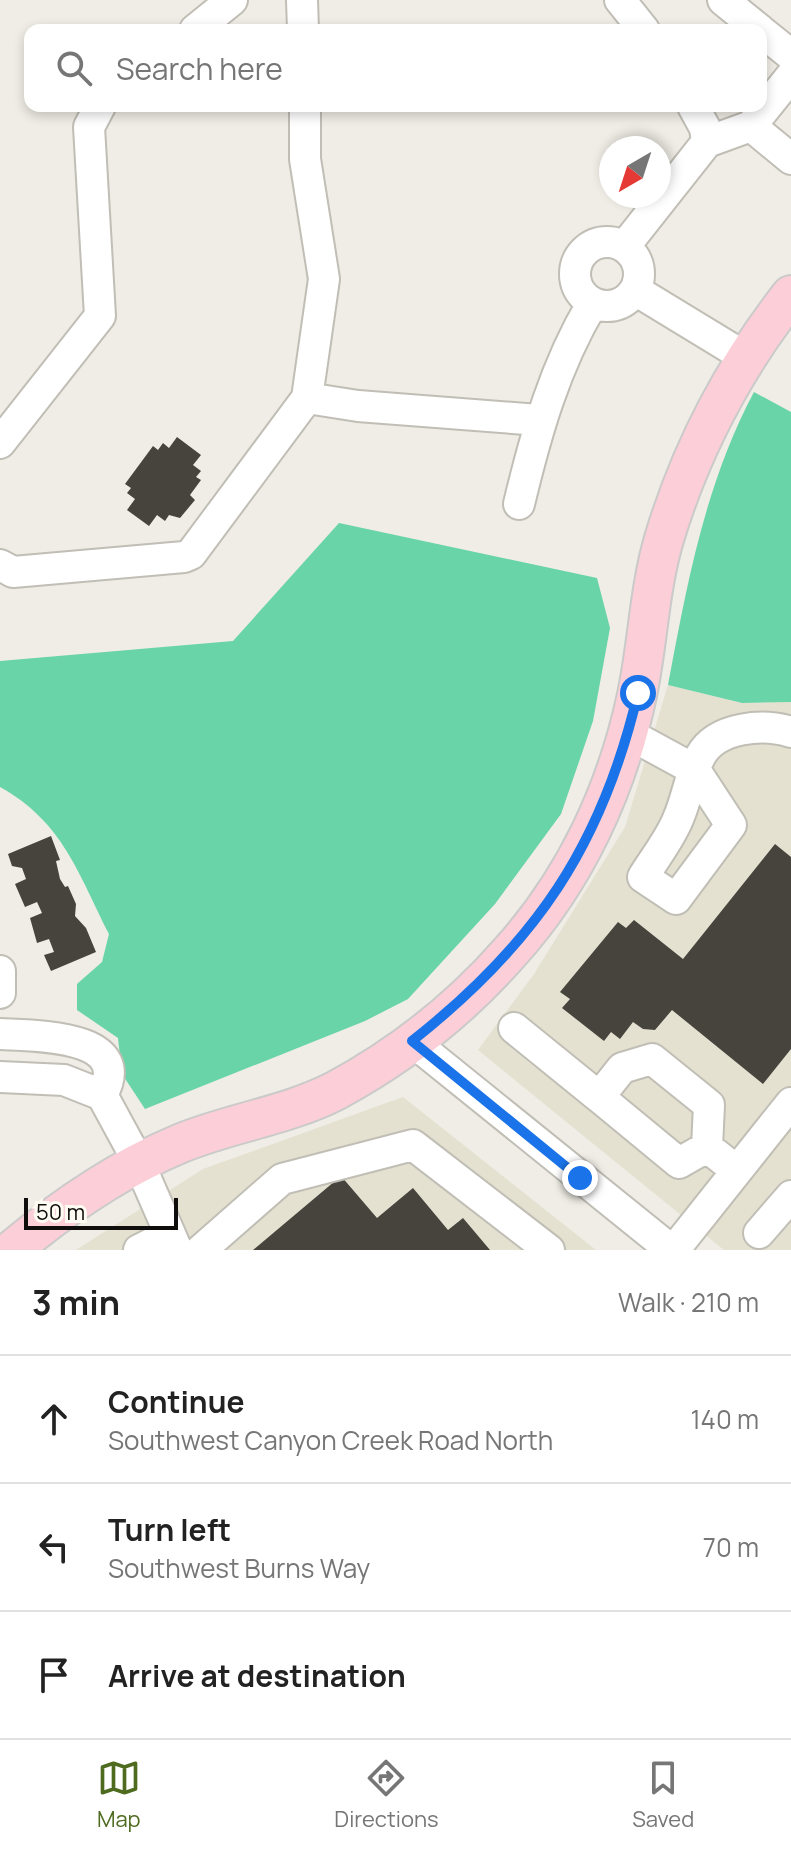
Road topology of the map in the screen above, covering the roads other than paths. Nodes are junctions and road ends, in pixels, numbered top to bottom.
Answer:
1 (232, 0) edge
2 (302, 0) edge
3 (620, 0) edge
4 (723, 0) edge
5 (202, 24) edge
6 (303, 24) edge
7 (639, 24) edge
8 (753, 24) edge
9 (767, 36) edge
10 (791, 55) edge
11 (791, 76) edge
12 (767, 106) edge
13 (97, 112) edge
14 (305, 112) edge
15 (696, 112) edge
16 (762, 112) edge
17 (751, 126) junction
18 (707, 142) junction
19 (791, 159) edge
20 (624, 247) junction
21 (635, 290) junction
22 (791, 295) edge
23 (592, 304) junction
24 (745, 357) junction
25 (307, 398) junction
26 (539, 420) junction
27 (0, 443) edge
28 (519, 504) dead end
29 (0, 565) edge
30 (791, 732) edge
31 (627, 733) junction
32 (0, 971) edge
33 (0, 993) edge
34 (514, 1028) dead end
35 (0, 1034) edge
36 (412, 1041) junction
37 (0, 1077) edge
38 (102, 1095) junction
39 (599, 1097) junction
40 (791, 1103) edge
41 (707, 1147) junction
42 (139, 1163) junction
43 (737, 1171) junction
44 (791, 1196) edge
45 (173, 1242) edge
46 (762, 1244) edge
47 (658, 1246) edge
48 (12, 1250) edge
49 (139, 1250) edge
50 (201, 1250) edge
51 (549, 1250) edge

1 - 5 street
2 - 6 street
3 - 7 street
4 - 8 street
9 - 10 street
11 - 12 street
13 - 27 street
14 - 25 street
15 - 18 street
16 - 17 street
17 - 18 street
17 - 19 street
18 - 20 street
20 - 21 street
20 - 23 street
21 - 23 street
21 - 24 street
22 - 24 main road
23 - 26 street
24 - 31 main road
25 - 26 street
25 - 29 street
26 - 28 street
30 - 31 street
31 - 36 main road
32 - 33 street
34 - 39 street
35 - 38 street
36 - 42 main road
36 - 47 street
37 - 38 street
38 - 42 street
39 - 41 street
39 - 41 street
40 - 43 street
41 - 43 street
42 - 45 street
42 - 48 main road
43 - 47 street
44 - 46 street
45 - 49 street
50 - 51 street

